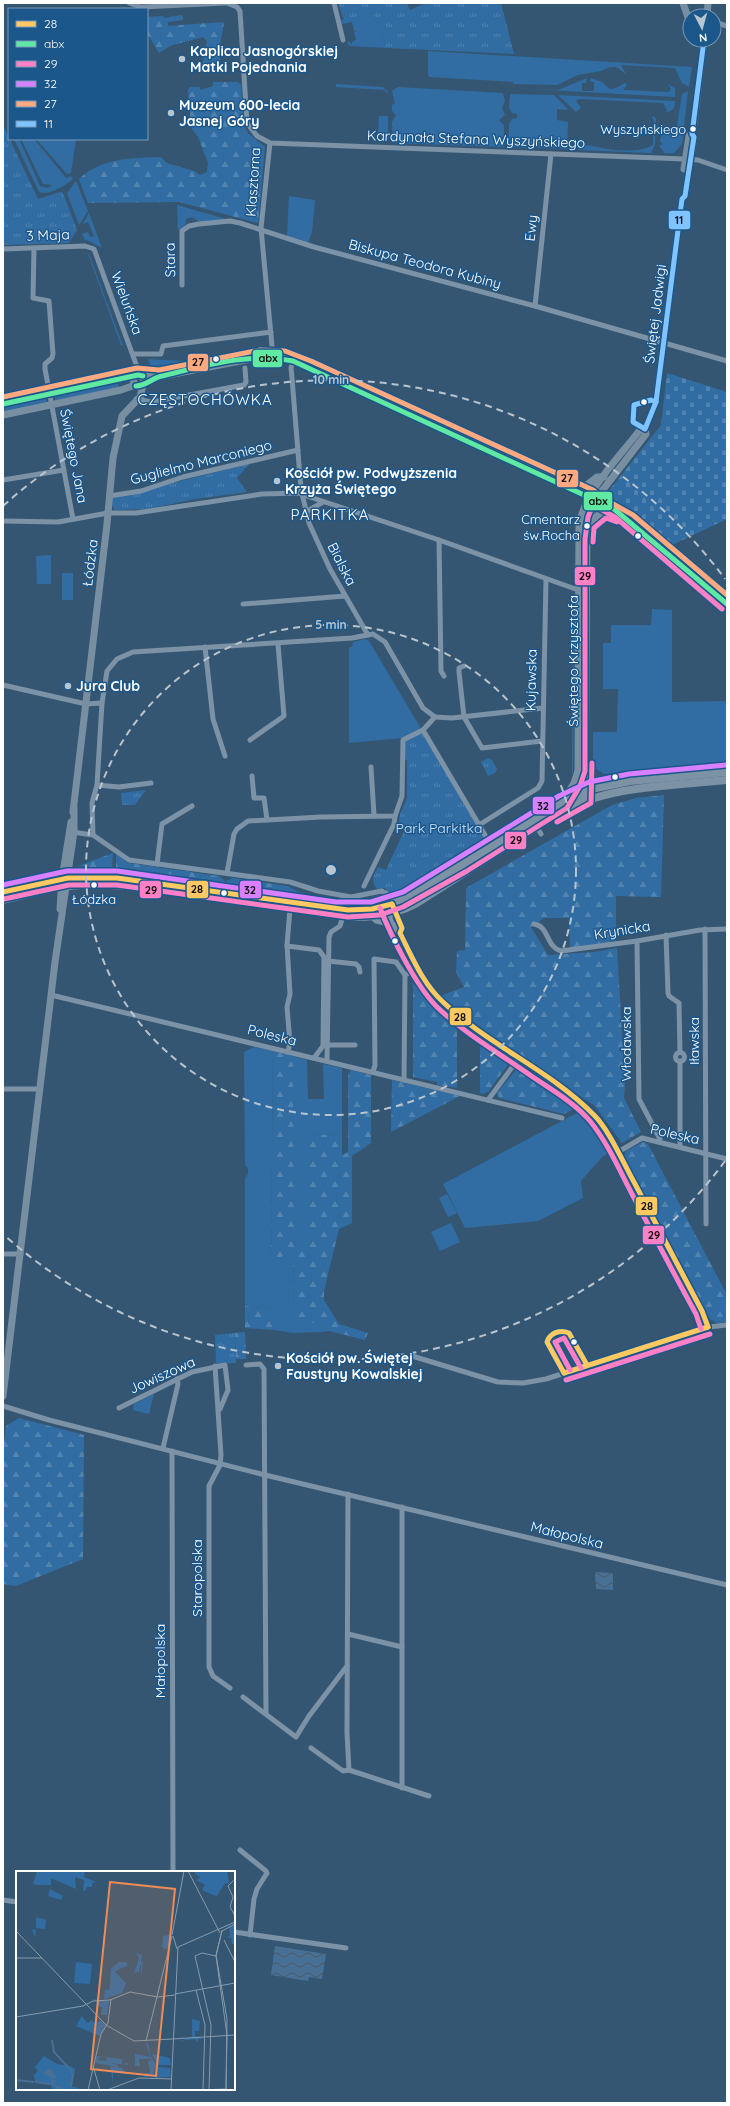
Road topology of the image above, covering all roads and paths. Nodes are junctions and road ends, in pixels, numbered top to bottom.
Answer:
1 (129, 3) edge
2 (226, 3) edge
3 (334, 3) edge
4 (343, 40) dead end
5 (703, 48) edge
6 (270, 143) junction
7 (551, 154) junction
8 (688, 160) junction
9 (727, 170) edge
10 (261, 230) junction
11 (181, 234) joint
12 (34, 248) junction
13 (3, 249) edge
14 (94, 249) joint
15 (182, 285) dead end
16 (535, 306) junction
17 (271, 332) junction
18 (664, 344) junction
19 (133, 354) junction
20 (273, 357) junction
21 (293, 361) junction
22 (727, 361) edge
23 (246, 368) dead end
24 (141, 379) junction
25 (135, 385) junction
26 (50, 395) junction
27 (136, 399) junction
28 (3, 404) edge
29 (52, 406) junction
30 (3, 416) edge
31 (645, 429) junction
32 (298, 450) junction
33 (64, 470) junction
34 (604, 477) junction
35 (3, 480) edge
36 (579, 491) junction
37 (302, 494) junction
38 (110, 496) junction
39 (592, 498) junction
40 (323, 502) junction
41 (608, 510) junction
42 (306, 512) junction
43 (108, 513) junction
44 (622, 516) junction
45 (73, 519) junction
46 (3, 521) edge
47 (587, 525) junction
48 (440, 540) junction
49 (546, 579) junction
50 (578, 590) junction
51 (586, 593) junction
52 (345, 596) junction
53 (243, 604) dead end
54 (727, 604) edge
55 (368, 635) junction
56 (278, 644) junction
57 (205, 647) junction
58 (464, 666) dead end
59 (444, 676) dead end
60 (3, 685) edge
61 (102, 703) junction
62 (86, 704) junction
63 (543, 708) junction
64 (435, 717) junction
65 (464, 717) junction
66 (423, 730) junction
67 (250, 740) dead end
68 (542, 741) junction
69 (225, 756) dead end
70 (371, 767) dead end
71 (578, 771) junction
72 (727, 772) edge
73 (585, 775) junction
74 (252, 776) dead end
75 (727, 780) edge
76 (625, 782) junction
77 (151, 783) dead end
78 (97, 785) junction
79 (584, 795) junction
80 (562, 802) junction
81 (192, 806) dead end
82 (374, 815) junction
83 (395, 816) junction
84 (267, 820) junction
85 (479, 825) junction
86 (71, 832) junction
87 (93, 835) junction
88 (485, 835) dead end
89 (157, 864) junction
90 (227, 873) junction
91 (64, 882) junction
92 (364, 886) dead end
93 (3, 892) edge
94 (3, 900) edge
95 (290, 909) junction
96 (391, 909) junction
97 (343, 916) junction
98 (372, 917) junction
99 (534, 924) dead end
100 (394, 925) junction
101 (705, 929) junction
102 (727, 929) edge
103 (400, 933) junction
104 (666, 935) junction
105 (637, 941) junction
106 (287, 946) junction
107 (328, 961) junction
108 (417, 969) junction
109 (360, 972) dead end
110 (405, 975) junction
111 (51, 995) junction
112 (328, 1045) junction
113 (355, 1045) dead end
114 (288, 1052) junction
115 (314, 1058) junction
116 (519, 1058) junction
117 (327, 1061) junction
118 (373, 1072) junction
119 (404, 1080) junction
120 (3, 1089) edge
121 (40, 1089) junction
122 (488, 1100) junction
123 (562, 1118) dead end
124 (659, 1142) junction
125 (680, 1147) junction
126 (618, 1152) junction
127 (705, 1154) junction
128 (727, 1159) edge
129 (706, 1224) dead end
130 (3, 1254) edge
131 (21, 1254) junction
132 (727, 1326) edge
133 (708, 1327) junction
134 (412, 1356) dead end
135 (246, 1365) dead end
136 (215, 1366) junction
137 (177, 1379) junction
138 (3, 1396) edge
139 (3, 1406) edge
140 (119, 1408) dead end
141 (219, 1410) junction
142 (163, 1448) junction
143 (172, 1451) junction
144 (220, 1462) junction
145 (265, 1475) junction
146 (348, 1494) junction
147 (402, 1507) junction
148 (727, 1585) edge
149 (348, 1634) junction
150 (402, 1647) junction
151 (347, 1666) junction
152 (230, 1688) dead end
153 (243, 1697) dead end
154 (266, 1714) junction
155 (311, 1748) dead end
156 (349, 1770) junction
157 (402, 1788) junction
158 (429, 1796) dead end
159 (240, 1850) dead end
160 (173, 1871) edge
161 (3, 1900) edge
162 (16, 1902) edge
163 (235, 1932) edge
164 (250, 1935) junction
165 (346, 1948) dead end

1 - 2 street, Klasztorna
2 - 6 street, Klasztorna
3 - 4 street
5 - 8 street, Świętej Jadwigi
6 - 7 street, Kardynała Stefana Wyszyńskiego
6 - 10 street, Klasztorna
7 - 8 street, Kardynała Stefana Wyszyńskiego
7 - 16 street, Ewy
8 - 9 street, Kardynała Stefana Wyszyńskiego
8 - 18 street, Świętej Jadwigi
10 - 11 street, Biskupa Teodora Kubiny
10 - 16 street, Biskupa Teodora Kubiny
10 - 17 street, Klasztorna
11 - 15 street, Stara
12 - 13 street, 3 Maja
12 - 14 street, 3 Maja
12 - 26 street, Świętego Jana
14 - 19 street, Wieluńska
16 - 18 street, Biskupa Teodora Kubiny
17 - 19 street
17 - 20 street, Klasztorna
18 - 22 street, Biskupa Teodora Kubiny
18 - 31 street, Świętej Jadwigi
19 - 24 street, Wieluńska
20 - 21 street
20 - 24 street
21 - 32 street, Bialska
21 - 36 street
23 - 27 street
24 - 25 street
24 - 26 street
24 - 27 street, Łódzka
25 - 27 street
25 - 29 street
26 - 28 street
26 - 29 street, Świętego Jana
27 - 38 street, Łódzka
29 - 30 street
29 - 33 street, Świętego Jana
31 - 34 street, Świętej Jadwigi
31 - 39 street, Świętej Jadwigi
32 - 37 street, Bialska
32 - 38 street, Guglielmo Marconiego
33 - 35 street
33 - 45 street, Świętego Jana
34 - 36 street
34 - 39 street, Świętej Jadwigi
36 - 39 street
37 - 40 street
37 - 42 street, Bialska
37 - 43 street
38 - 43 street, Łódzka
39 - 41 street
39 - 44 street
39 - 47 street, Świętego Krzysztofa
39 - 50 street, Świętego Krzysztofa
40 - 42 street
40 - 48 street
41 - 44 street
41 - 47 street
42 - 52 street, Bialska
43 - 45 street
43 - 62 street, Łódzka
44 - 54 street
45 - 46 street
47 - 51 street, Świętego Krzysztofa
48 - 49 street
48 - 59 street
49 - 50 street
49 - 63 street, Kujawska
50 - 51 street
50 - 71 street, Świętego Krzysztofa
51 - 73 street, Świętego Krzysztofa
52 - 53 street
52 - 55 street, Bialska
55 - 56 street
55 - 64 street
56 - 57 street
56 - 67 street
57 - 61 street
57 - 69 street
58 - 65 street
60 - 62 street
61 - 62 street
61 - 78 street
62 - 86 street, Łódzka
63 - 65 street
63 - 68 street, Kujawska
64 - 65 street
64 - 66 street
65 - 68 street
66 - 83 street
66 - 85 street
68 - 85 street, Kujawska
70 - 82 street
71 - 79 street, Świętego Krzysztofa
71 - 80 street
72 - 76 main road
73 - 76 street
73 - 79 street, Świętego Krzysztofa
74 - 84 street
75 - 79 main road
76 - 79 main road
77 - 78 street
78 - 87 street
79 - 80 main road
79 - 96 main road
80 - 96 main road
81 - 89 street
82 - 83 street
82 - 84 street
83 - 92 street
84 - 90 street
85 - 88 street
86 - 87 street
86 - 91 street, Łódzka
87 - 89 street
89 - 90 street
90 - 96 street
91 - 93 main road
91 - 94 main road
91 - 95 main road
91 - 96 main road
91 - 111 street, Łódzka
95 - 97 main road
95 - 106 street
96 - 98 main road
96 - 100 street
96 - 103 street
97 - 98 main road
97 - 107 street
98 - 100 street
99 - 105 street, Krynicka
100 - 103 street
101 - 102 street, Krynicka
101 - 104 street, Krynicka
101 - 127 street, Iławska
103 - 108 street
104 - 105 street, Krynicka
104 - 125 street
105 - 124 street, Włodawska
106 - 114 street
106 - 115 street
107 - 109 street
107 - 112 street
108 - 110 street
108 - 116 street
110 - 118 street
110 - 119 street
111 - 114 street, Poleska
111 - 121 street, Łódzka
112 - 113 street
112 - 117 street
114 - 115 street, Poleska
115 - 117 street, Poleska
116 - 122 street
116 - 126 street
117 - 118 street, Poleska
118 - 119 street, Poleska
119 - 122 street, Poleska
120 - 121 street
121 - 131 street, Łódzka
122 - 123 street, Poleska
124 - 125 street, Poleska
124 - 126 street, Poleska
125 - 127 street, Poleska
126 - 133 street
127 - 128 street, Poleska
127 - 129 street, Poleska
130 - 131 street
131 - 138 street, Łódzka
132 - 133 street
133 - 134 street
135 - 145 street
136 - 137 street, Jowiszowa
136 - 141 street
136 - 141 street
137 - 140 street, Jowiszowa
137 - 142 street
139 - 142 street, Małopolska
141 - 144 street
142 - 143 street, Małopolska
143 - 144 street, Małopolska
143 - 160 street, Małopolska
144 - 145 street, Małopolska
144 - 152 street, Staropolska
145 - 146 street, Małopolska
145 - 154 street
146 - 147 street, Małopolska
146 - 149 street
147 - 148 street, Małopolska
147 - 150 street
149 - 150 street
149 - 151 street
150 - 157 street
151 - 154 street
151 - 156 street
153 - 154 street
155 - 156 street
156 - 157 street
157 - 158 street
159 - 164 street
161 - 162 street
163 - 164 street
164 - 165 street

